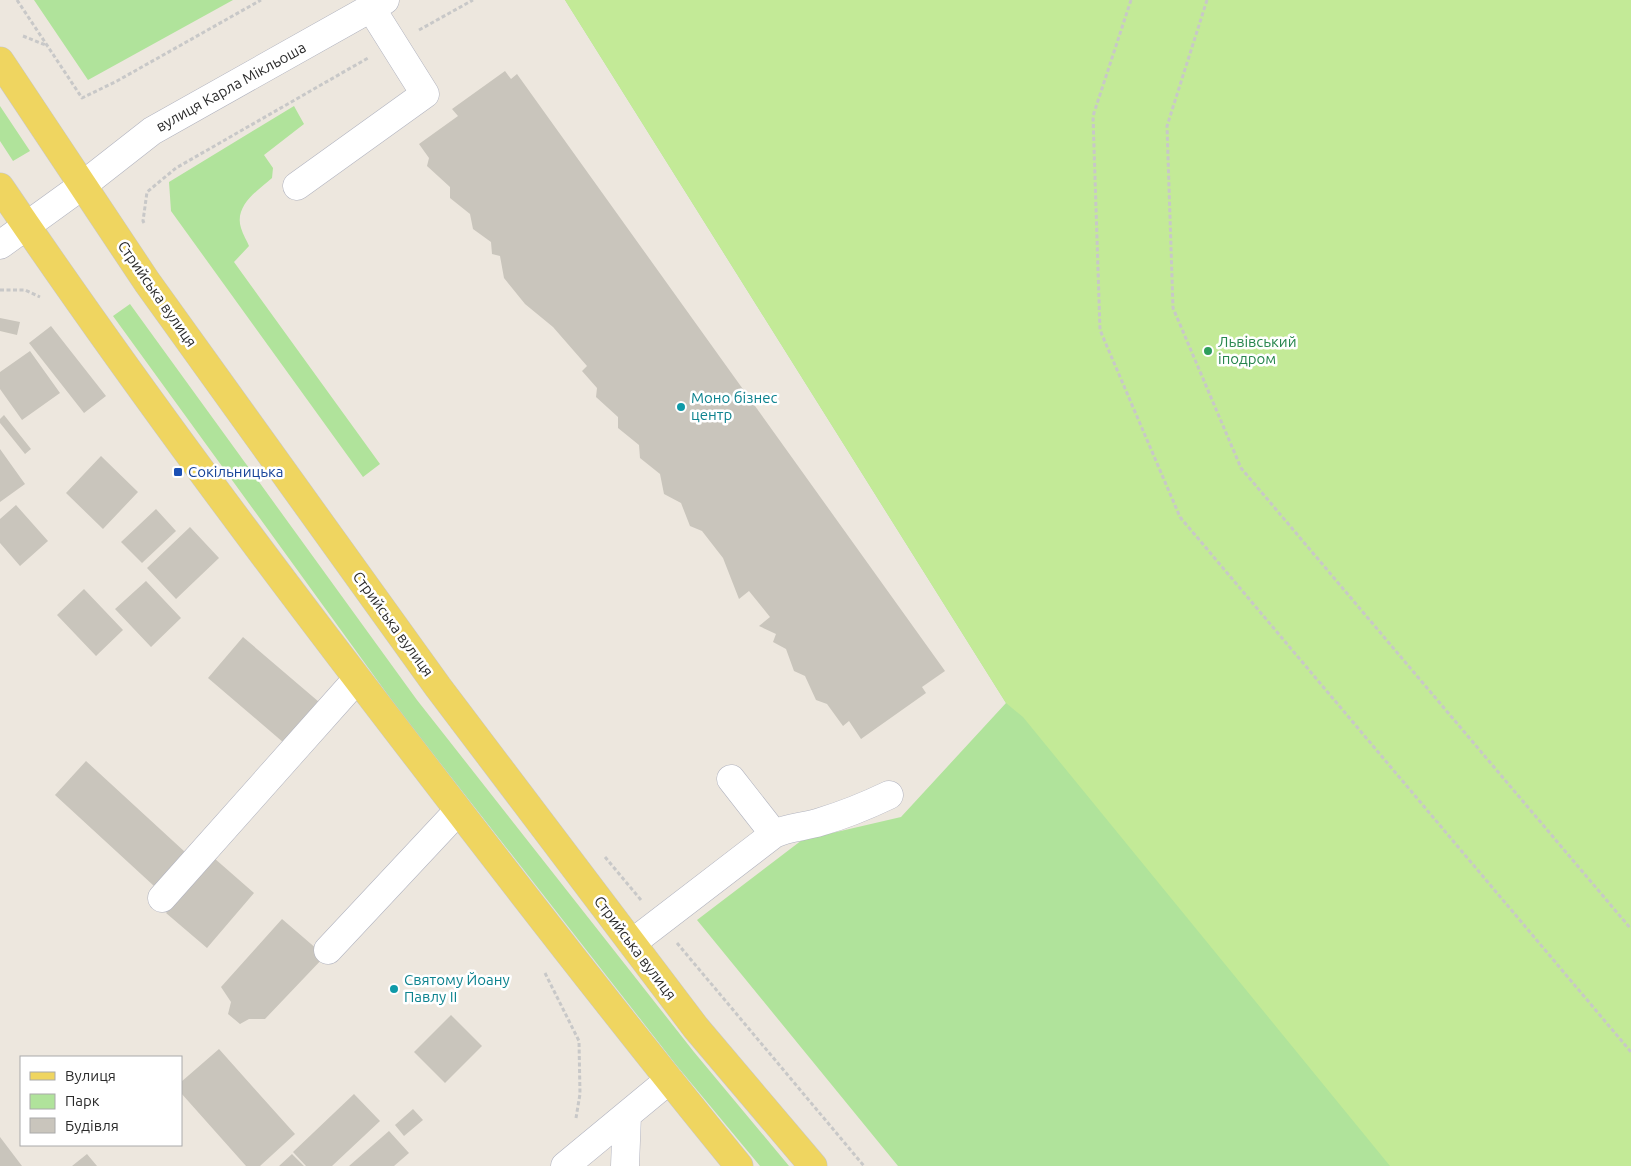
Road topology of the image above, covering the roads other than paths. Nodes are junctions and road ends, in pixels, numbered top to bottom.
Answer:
1 (378, 4) edge
2 (0, 61) edge
3 (83, 185) junction
4 (297, 186) dead end
5 (0, 188) edge
6 (26, 226) junction
7 (0, 245) edge
8 (357, 679) junction
9 (731, 779) dead end
10 (889, 795) dead end
11 (458, 811) junction
12 (774, 834) junction
13 (162, 898) dead end
14 (632, 944) junction
15 (328, 950) dead end
16 (669, 1080) junction
17 (627, 1115) junction
18 (568, 1164) edge
19 (625, 1166) edge
20 (740, 1166) edge
21 (813, 1166) edge

1 - 3 street, вулиця Карла Мікльоша
1 - 4 street
2 - 3 main road, Стрийська вулиця
3 - 6 street, вулиця Карла Мікльоша
3 - 14 main road, Стрийська вулиця
5 - 6 main road
6 - 7 street, вулиця Карла Мікльоша
6 - 8 main road
8 - 11 main road
8 - 13 street
9 - 12 street
10 - 12 street
11 - 15 street
11 - 16 main road
12 - 14 street
14 - 21 main road, Стрийська вулиця
16 - 17 street
16 - 20 main road
17 - 18 street
17 - 19 street

